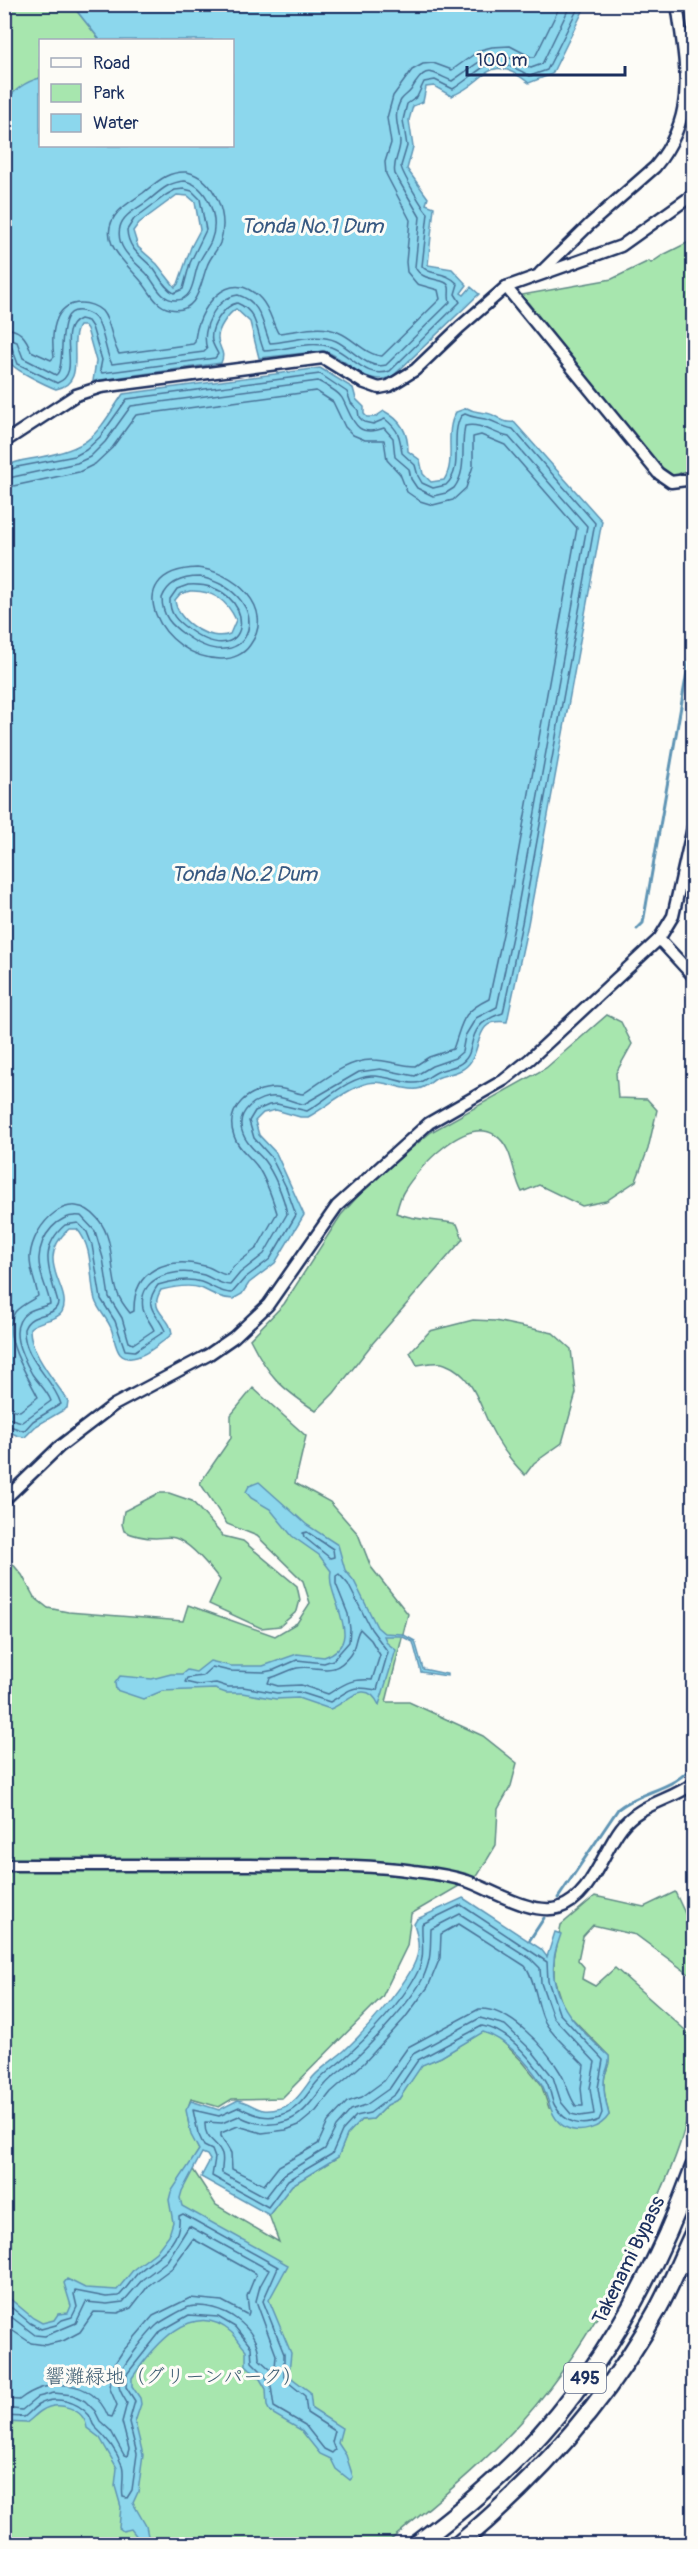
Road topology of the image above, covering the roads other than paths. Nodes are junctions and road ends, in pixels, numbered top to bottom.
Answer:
1 (677, 4) edge
2 (693, 194) edge
3 (538, 275) junction
4 (506, 287) junction
5 (4, 442) edge
6 (693, 479) edge
7 (693, 822) edge
8 (659, 939) junction
9 (693, 977) edge
10 (4, 1500) edge
11 (693, 1783) edge
12 (4, 1865) edge
13 (693, 2167) edge
14 (693, 2232) edge
15 (417, 2544) edge
16 (459, 2544) edge

1 - 3 street
2 - 3 street
3 - 4 street
4 - 5 street
4 - 6 street
7 - 8 street
8 - 9 street
8 - 10 street
11 - 12 street
13 - 15 highway, Takenami Bypass / 495
14 - 16 highway, 495

